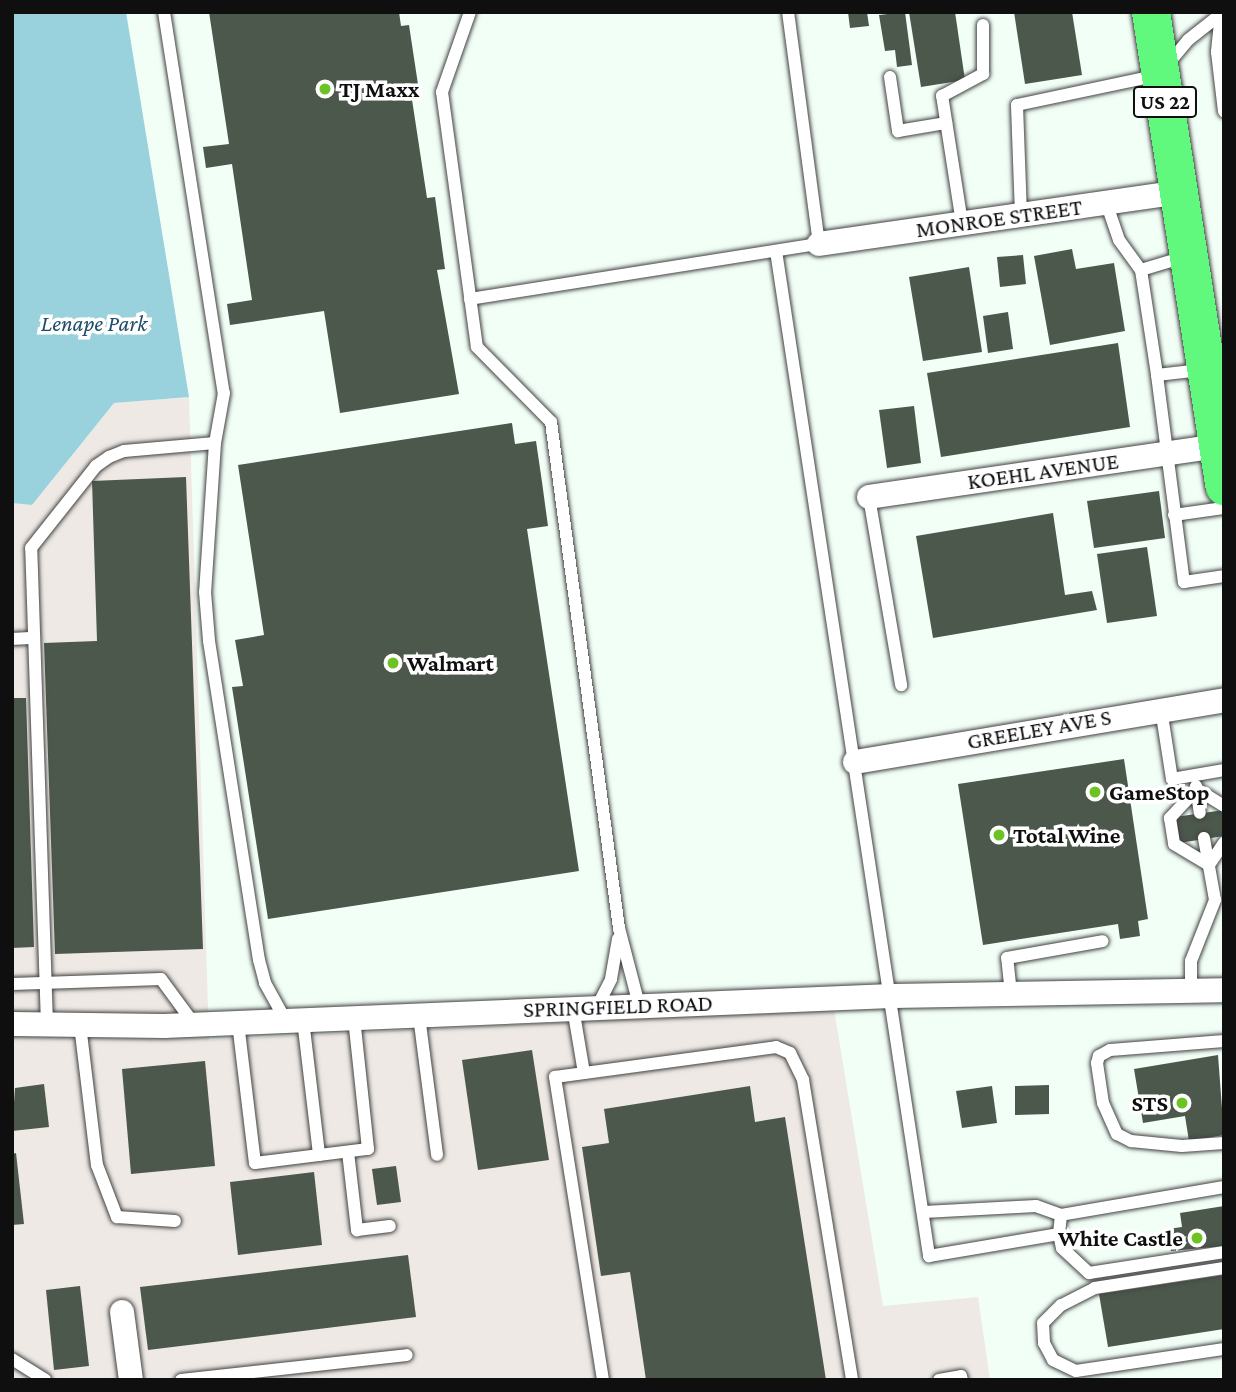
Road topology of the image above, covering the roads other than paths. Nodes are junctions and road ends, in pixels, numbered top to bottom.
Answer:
1 (164, 12) edge
2 (471, 12) edge
3 (788, 12) edge
4 (1151, 12) edge
5 (1221, 13) edge
6 (984, 25) dead end
7 (1160, 75) junction
8 (890, 77) dead end
9 (1224, 112) edge
10 (946, 123) junction
11 (1178, 192) junction
12 (1106, 202) junction
13 (1021, 215) junction
14 (962, 223) junction
15 (819, 244) junction
16 (776, 251) junction
17 (1187, 256) junction
18 (1141, 270) junction
19 (470, 299) junction
20 (1224, 305) edge
21 (1205, 370) junction
22 (1157, 375) junction
23 (215, 443) junction
24 (1217, 446) junction
25 (1165, 454) junction
26 (1224, 486) edge
27 (869, 496) joint
28 (1224, 508) edge
29 (1174, 515) junction
30 (1224, 576) edge
31 (34, 638) junction
32 (12, 639) edge
33 (901, 685) dead end
34 (1224, 700) edge
35 (1161, 709) junction
36 (855, 762) junction
37 (1224, 770) edge
38 (1195, 775) junction
39 (1196, 789) junction
40 (1224, 806) edge
41 (1200, 813) dead end
42 (1204, 838) dead end
43 (1224, 843) edge
44 (1209, 865) junction
45 (1219, 899) edge
46 (619, 928) junction
47 (1102, 941) dead end
48 (12, 984) edge
49 (46, 984) junction
50 (1224, 990) edge
51 (1191, 991) junction
52 (1011, 994) junction
53 (891, 996) junction
54 (639, 1005) junction
55 (585, 1007) junction
56 (419, 1016) junction
57 (354, 1018) junction
58 (295, 1020) junction
59 (237, 1023) junction
60 (12, 1024) edge
61 (47, 1024) junction
62 (195, 1024) junction
63 (80, 1025) junction
64 (1224, 1041) edge
65 (584, 1073) junction
66 (1224, 1143) edge
67 (348, 1152) junction
68 (319, 1155) junction
69 (437, 1155) dead end
70 (1224, 1187) edge
71 (924, 1212) junction
72 (1061, 1215) junction
73 (174, 1222) dead end
74 (390, 1226) dead end
75 (1059, 1234) junction
76 (1224, 1252) edge
77 (1224, 1268) edge
78 (122, 1312) dead end
79 (1224, 1349) edge
80 (407, 1355) dead end
81 (12, 1359) edge
82 (45, 1380) edge
83 (131, 1380) edge
84 (181, 1380) edge
85 (603, 1380) edge
86 (852, 1380) edge
87 (939, 1380) edge
88 (962, 1380) edge

1 - 23 lane
2 - 19 lane
3 - 15 lane
4 - 7 highway, US 22
5 - 7 lane
5 - 9 lane
6 - 10 lane
7 - 11 highway, US 22
7 - 13 lane
8 - 10 lane
10 - 14 lane
11 - 12 street, MONROE STREET
11 - 17 highway, US 22
12 - 13 street, MONROE STREET
12 - 18 lane
13 - 14 street, MONROE STREET
14 - 15 street, MONROE STREET
15 - 16 lane
16 - 19 lane
16 - 36 lane
17 - 18 lane
17 - 20 highway
17 - 21 highway, US 22
18 - 22 lane
19 - 46 lane
21 - 22 lane
21 - 24 highway, US 22
22 - 25 lane
23 - 31 lane
23 - 58 lane
24 - 25 street, KOEHL AVENUE
24 - 26 highway, US 22
25 - 27 street, KOEHL AVENUE
25 - 29 lane
27 - 33 lane
28 - 29 lane
29 - 30 lane
31 - 32 lane
31 - 49 lane
34 - 35 street, GREELEY AVE S
35 - 36 street, GREELEY AVE S
35 - 38 lane
36 - 53 lane
37 - 38 lane
38 - 39 lane
39 - 40 lane
39 - 41 lane
39 - 44 lane
42 - 44 lane
43 - 44 lane
44 - 45 lane
45 - 51 lane
46 - 54 lane
46 - 55 lane
47 - 52 lane
48 - 49 lane
49 - 61 lane
49 - 62 lane
50 - 51 street, SPRINGFIELD ROAD
51 - 52 street, SPRINGFIELD ROAD
52 - 53 street, SPRINGFIELD ROAD
53 - 54 street, SPRINGFIELD ROAD
53 - 71 lane
54 - 55 street, SPRINGFIELD ROAD
55 - 56 street, SPRINGFIELD ROAD
55 - 65 lane
56 - 57 street, SPRINGFIELD ROAD
56 - 69 lane
57 - 58 street, SPRINGFIELD ROAD
57 - 67 lane
58 - 59 street, SPRINGFIELD ROAD
58 - 68 lane
59 - 62 street, SPRINGFIELD ROAD
59 - 68 lane
60 - 61 street, SPRINGFIELD ROAD
61 - 63 street, SPRINGFIELD ROAD
62 - 63 street, SPRINGFIELD ROAD
63 - 73 lane
64 - 66 lane
65 - 85 lane
65 - 86 lane
67 - 68 lane
67 - 74 lane
70 - 72 lane
71 - 72 lane
71 - 75 lane
72 - 75 lane
75 - 76 lane
77 - 79 lane
78 - 83 street
80 - 84 lane
81 - 82 lane
87 - 88 lane

